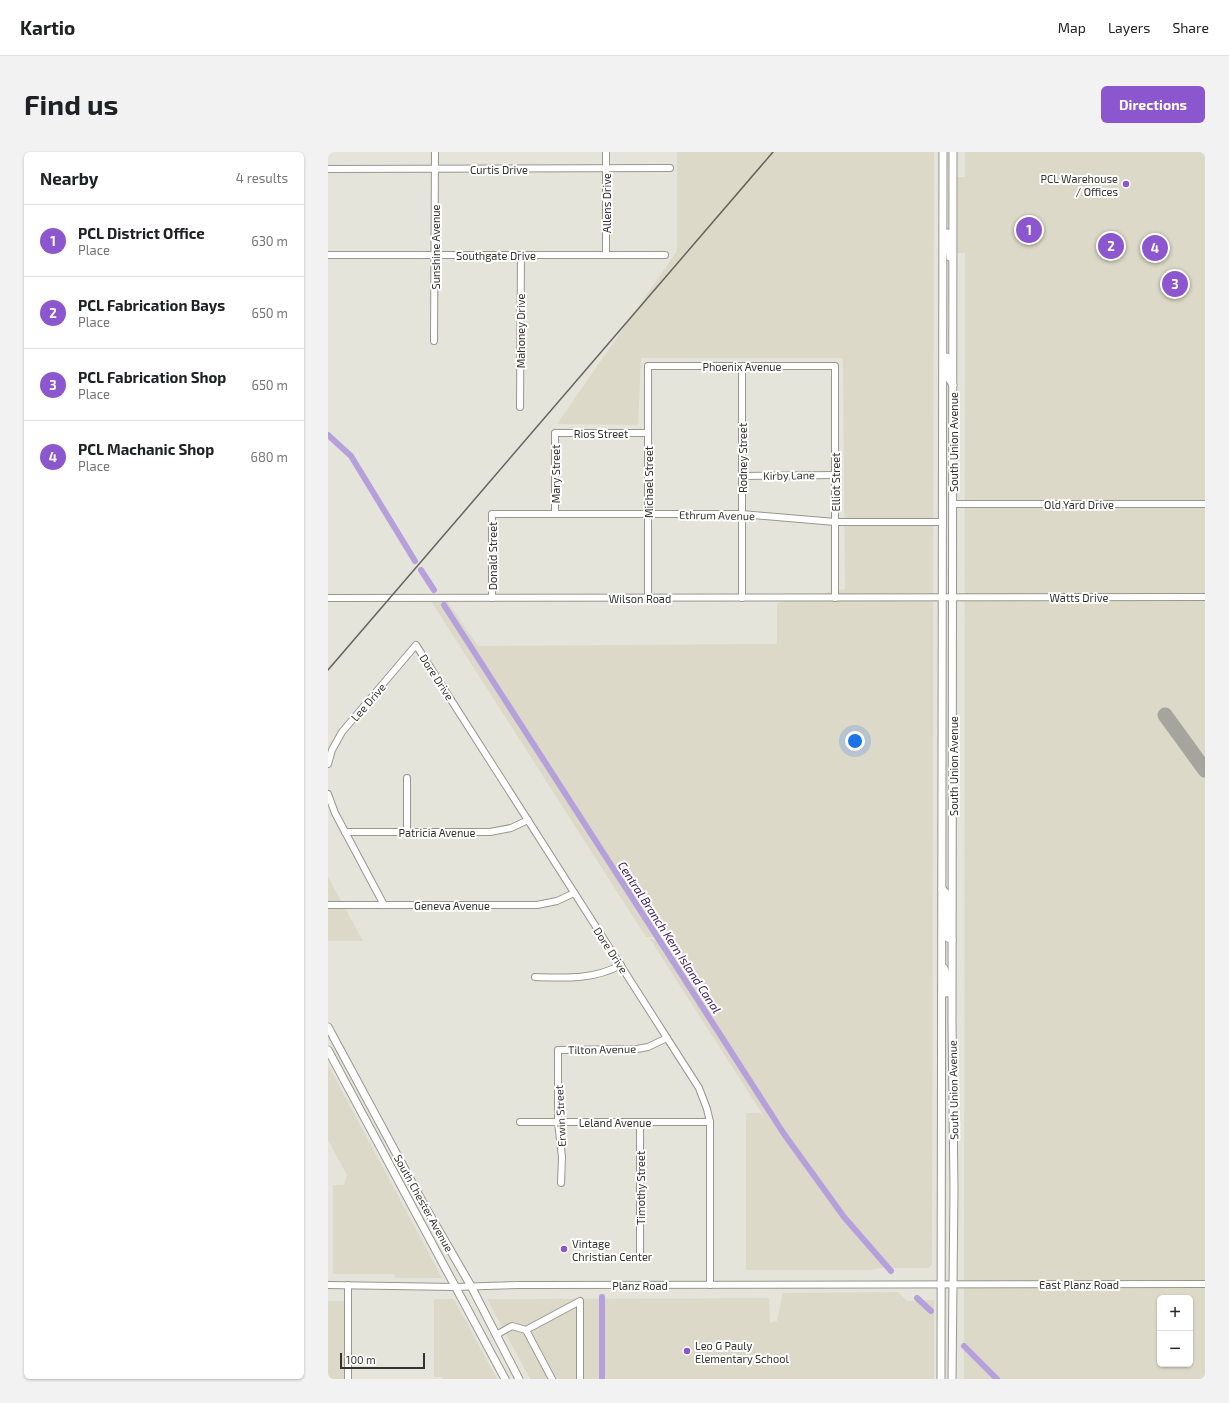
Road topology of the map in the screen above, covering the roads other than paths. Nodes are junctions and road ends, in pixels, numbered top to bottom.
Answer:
1 (435, 152) edge
2 (606, 152) edge
3 (953, 152) edge
4 (943, 153) edge
5 (606, 168) junction
6 (670, 168) dead end
7 (328, 169) edge
8 (435, 169) junction
9 (953, 209) junction
10 (943, 224) junction
11 (328, 255) edge
12 (435, 255) junction
13 (520, 255) junction
14 (606, 255) junction
15 (665, 255) dead end
16 (953, 264) junction
17 (943, 276) junction
18 (953, 323) junction
19 (943, 327) junction
20 (434, 341) dead end
21 (648, 366) joint
22 (742, 366) junction
23 (836, 366) joint
24 (953, 385) junction
25 (520, 407) dead end
26 (555, 433) joint
27 (648, 433) junction
28 (835, 475) junction
29 (742, 476) junction
30 (953, 504) junction
31 (1205, 504) edge
32 (492, 514) joint
33 (555, 514) junction
34 (648, 514) junction
35 (742, 514) junction
36 (835, 522) junction
37 (942, 522) junction
38 (942, 597) junction
39 (952, 597) junction
40 (1205, 597) edge
41 (328, 598) edge
42 (492, 598) junction
43 (648, 598) junction
44 (742, 598) junction
45 (835, 598) junction
46 (416, 645) joint
47 (328, 764) edge
48 (942, 773) junction
49 (952, 773) junction
50 (407, 778) dead end
51 (328, 794) edge
52 (528, 820) junction
53 (345, 832) junction
54 (407, 832) junction
55 (942, 889) junction
56 (574, 893) junction
57 (328, 905) edge
58 (384, 905) junction
59 (952, 940) junction
60 (942, 963) junction
61 (621, 965) junction
62 (535, 978) dead end
63 (952, 1022) junction
64 (328, 1027) edge
65 (667, 1038) junction
66 (328, 1050) edge
67 (558, 1050) joint
68 (942, 1108) junction
69 (952, 1108) junction
70 (520, 1122) dead end
71 (558, 1122) junction
72 (640, 1122) junction
73 (710, 1122) junction
74 (561, 1183) dead end
75 (640, 1255) dead end
76 (942, 1284) junction
77 (952, 1284) junction
78 (1205, 1284) edge
79 (328, 1285) edge
80 (348, 1285) junction
81 (710, 1285) junction
82 (471, 1286) junction
83 (455, 1287) junction
84 (526, 1330) junction
85 (496, 1335) junction
86 (348, 1379) edge
87 (505, 1379) edge
88 (519, 1379) edge
89 (552, 1379) edge
90 (580, 1379) edge
91 (941, 1379) edge
92 (952, 1379) edge

1 - 8 street, Sunshine Avenue
2 - 5 street, Allens Drive
3 - 9 main road, South Union Avenue
4 - 9 main road
4 - 10 main road, South Union Avenue
5 - 6 street, Curtis Drive
5 - 8 street, Curtis Drive
5 - 14 street, Allens Drive
7 - 8 street, Curtis Drive
8 - 12 street, Sunshine Avenue
9 - 16 main road, South Union Avenue
10 - 16 main road
10 - 17 main road, South Union Avenue
11 - 12 street, Southgate Drive
12 - 13 street, Southgate Drive
12 - 20 street, Sunshine Avenue
13 - 14 street, Southgate Drive
13 - 25 street, Mahoney Drive
14 - 15 street, Southgate Drive
16 - 18 main road, South Union Avenue
17 - 18 main road
17 - 19 main road, South Union Avenue
18 - 24 main road, South Union Avenue
19 - 24 main road
19 - 37 main road, South Union Avenue
21 - 22 street, Phoenix Avenue
21 - 27 street, Michael Street
22 - 23 street, Phoenix Avenue
22 - 29 street, Rodney Street
23 - 28 street, Elliot Street
24 - 30 main road, South Union Avenue
26 - 27 street, Rios Street
26 - 33 street, Mary Street
27 - 34 street, Michael Street
28 - 29 street, Kirby Lane
28 - 36 street, Elliot Street
29 - 35 street, Rodney Street
30 - 31 street, Old Yard Drive
30 - 39 main road, South Union Avenue
32 - 33 street, Ethrum Avenue
32 - 42 street, Donald Street
33 - 34 street, Ethrum Avenue
34 - 35 street, Ethrum Avenue
34 - 43 street, Michael Street
35 - 36 street, Ethrum Avenue
35 - 44 street, Rodney Street
36 - 37 street, Ethrum Avenue
36 - 45 street, Elliot Street
37 - 38 main road, South Union Avenue
38 - 39 street, Wilson Road
38 - 45 street, Wilson Road
38 - 48 main road, South Union Avenue
39 - 40 street, Watts Drive
39 - 49 main road, South Union Avenue
41 - 42 street, Wilson Road
42 - 43 street, Wilson Road
43 - 44 street, Wilson Road
44 - 45 street, Wilson Road
46 - 47 street, Lee Drive
46 - 52 street, Dore Drive
48 - 49 main road
48 - 55 main road, South Union Avenue
49 - 59 main road, South Union Avenue
50 - 54 street
51 - 53 street
52 - 54 street, Patricia Avenue
52 - 56 street, Dore Drive
53 - 54 street, Patricia Avenue
53 - 58 street
55 - 59 main road
55 - 60 main road, South Union Avenue
56 - 58 street, Geneva Avenue
56 - 61 street, Dore Drive
57 - 58 street, Geneva Avenue
59 - 63 main road, South Union Avenue
60 - 63 main road
60 - 68 main road, South Union Avenue
61 - 62 street
61 - 65 street, Dore Drive
63 - 69 main road, South Union Avenue
64 - 82 main road, South Chester Avenue
65 - 67 street, Tilton Avenue
65 - 73 street, Dore Drive
66 - 83 main road, South Chester Avenue
67 - 71 street, Erwin Street
68 - 69 main road
68 - 76 main road, South Union Avenue
69 - 77 main road, South Union Avenue
70 - 71 street, Leland Avenue
71 - 72 street, Leland Avenue
71 - 74 street, Erwin Street
72 - 73 street, Leland Avenue
72 - 75 street, Timothy Street
73 - 81 street, Dore Drive
76 - 77 street, Planz Road
76 - 81 street, Planz Road
76 - 91 main road, South Union Avenue
77 - 78 street, East Planz Road
77 - 92 main road, South Union Avenue
79 - 80 street, Planz Road
80 - 83 street, Planz Road
80 - 86 street
81 - 82 street, Planz Road
82 - 83 street, Planz Road
82 - 85 main road, South Chester Avenue
83 - 87 main road, South Chester Avenue
84 - 85 street
84 - 89 street
84 - 90 street
85 - 88 main road, South Chester Avenue

